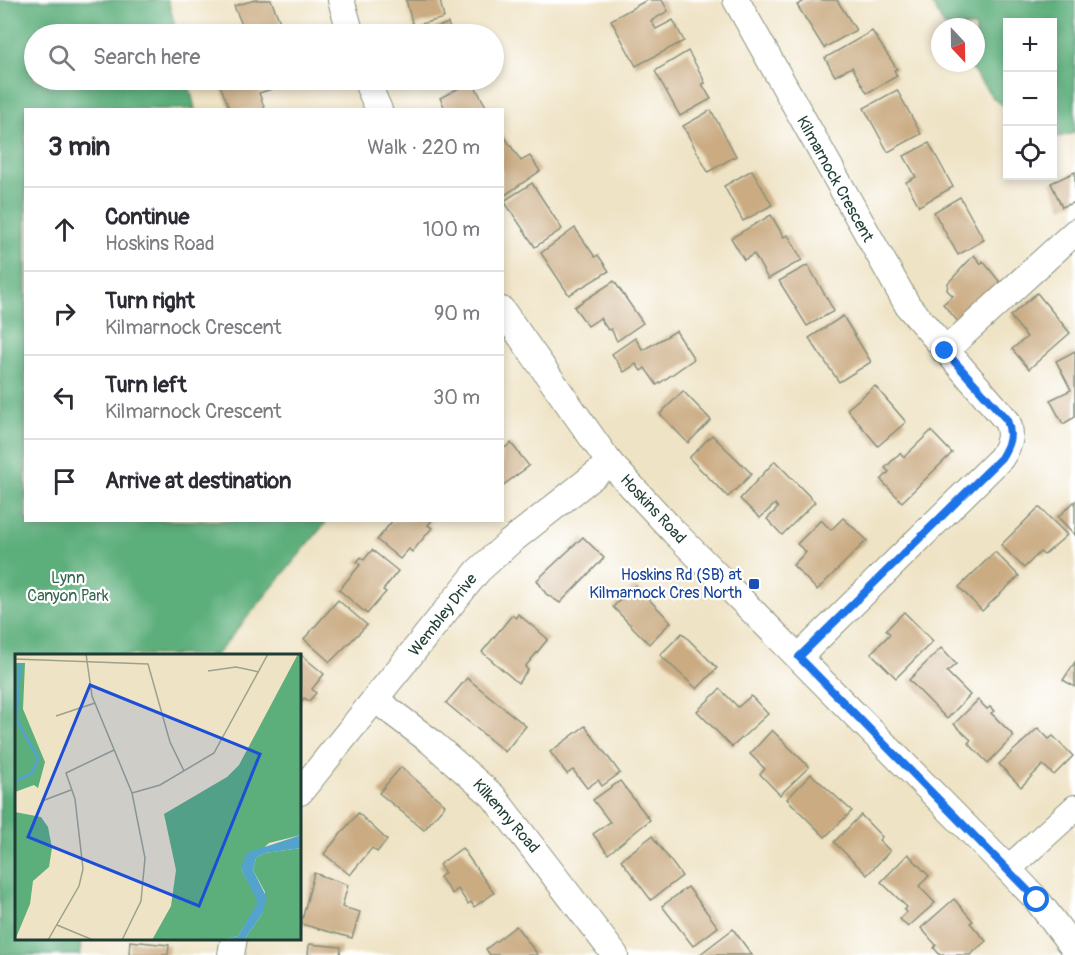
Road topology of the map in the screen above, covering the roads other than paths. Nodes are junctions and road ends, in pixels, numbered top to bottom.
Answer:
1 (341, 0) edge
2 (735, 0) edge
3 (348, 24) edge
4 (370, 90) edge
5 (378, 108) edge
6 (1075, 232) edge
7 (504, 313) edge
8 (945, 351) junction
9 (610, 463) junction
10 (799, 657) junction
11 (376, 700) junction
12 (302, 790) edge
13 (1075, 808) edge
14 (1008, 869) junction
15 (234, 940) edge
16 (1075, 950) edge
17 (231, 955) edge
18 (615, 955) edge

1 - 3 street
2 - 8 street, Kilmarnock Crescent
4 - 5 street
6 - 8 street
7 - 9 street, Hoskins Road
8 - 10 street, Kilmarnock Crescent
9 - 10 street, Hoskins Road
9 - 11 street, Wembley Drive
10 - 14 street, Hoskins Road
11 - 12 street, Wembley Drive
11 - 18 street, Kilkenny Road
13 - 14 street
14 - 16 street, Hoskins Road
15 - 17 street

